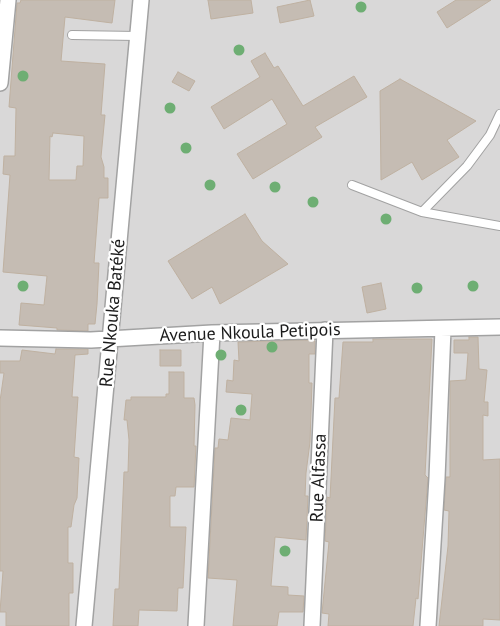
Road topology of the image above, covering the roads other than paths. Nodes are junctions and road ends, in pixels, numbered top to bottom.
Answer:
1 (8, 0) edge
2 (141, 0) edge
3 (72, 34) dead end
4 (138, 36) junction
5 (0, 83) edge
6 (500, 114) edge
7 (352, 185) dead end
8 (422, 212) junction
9 (500, 226) edge
10 (500, 327) edge
11 (443, 329) junction
12 (325, 330) junction
13 (212, 333) junction
14 (0, 338) edge
15 (110, 339) junction
16 (84, 626) edge
17 (196, 626) edge
18 (312, 626) edge
19 (428, 626) edge

1 - 5 street
2 - 4 street, Rue Nkouka Batéké
3 - 4 lane
4 - 15 street, Rue Nkouka Batéké
6 - 8 lane
7 - 8 lane
8 - 9 lane
10 - 11 street, Avenue Nkoula Petipois
11 - 12 street, Avenue Nkoula Petipois
11 - 19 street
12 - 13 street, Avenue Nkoula Petipois
12 - 18 street, Rue Alfassa
13 - 15 street, Avenue Nkoula Petipois
13 - 17 street
14 - 15 street, Avenue Nkoula Petipois
15 - 16 street, Rue Nkouka Batéké

